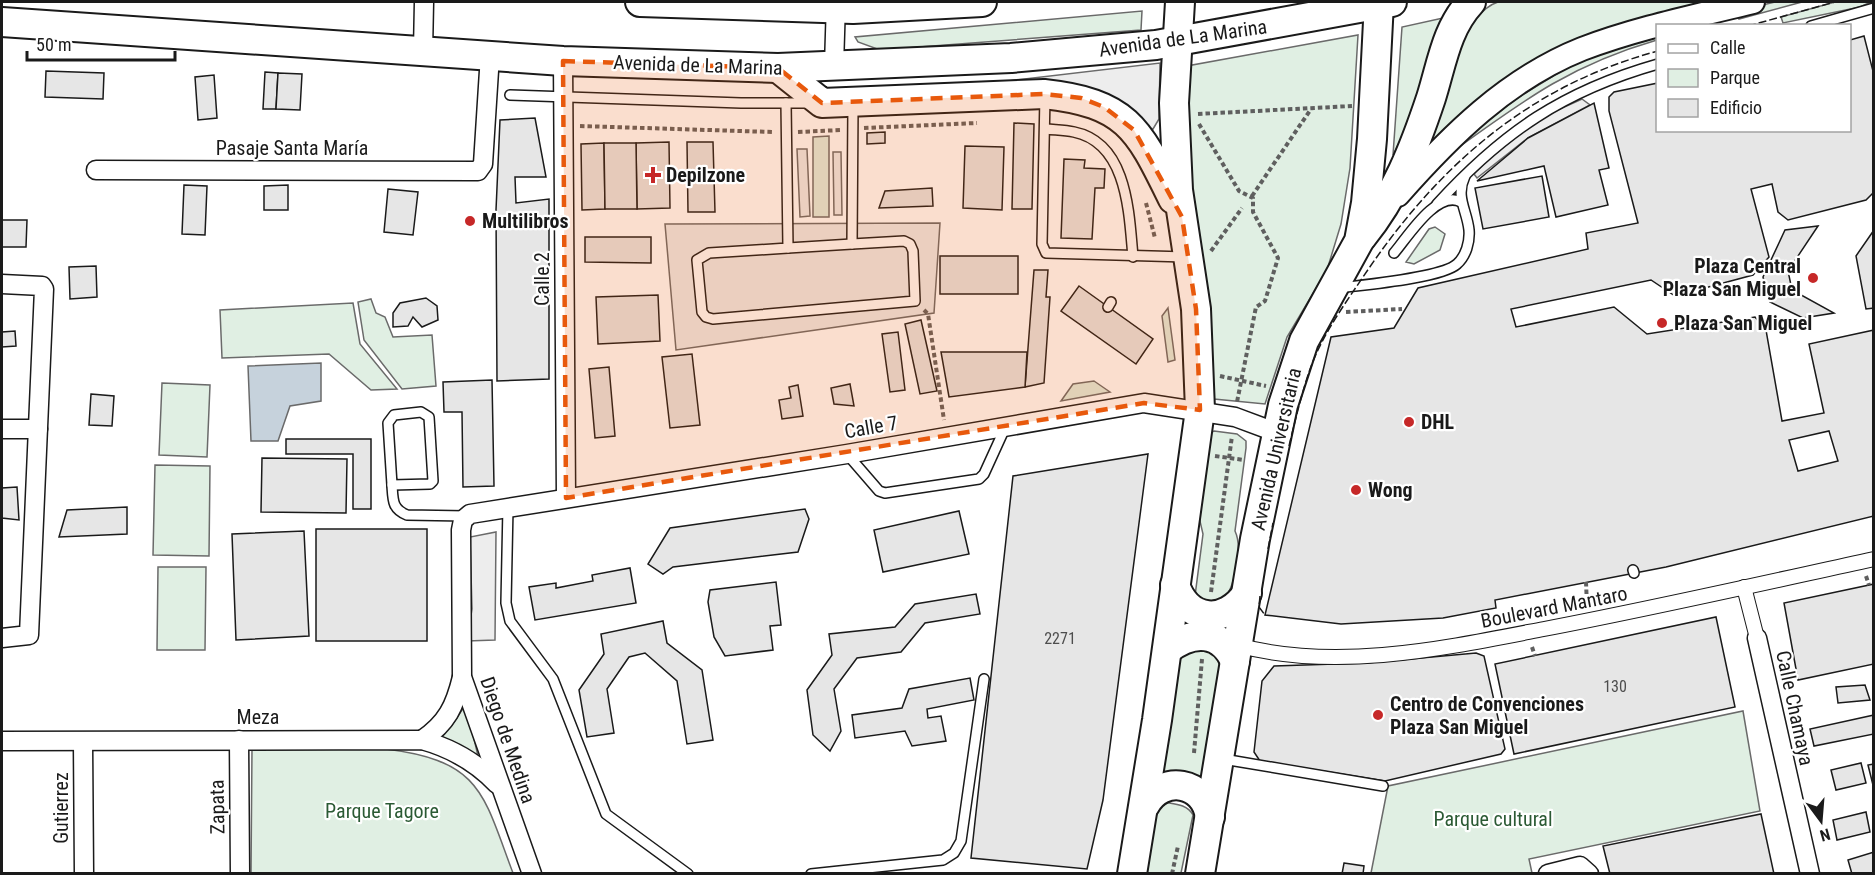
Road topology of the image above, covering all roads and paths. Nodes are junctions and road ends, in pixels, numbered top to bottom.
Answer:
1 (424, 2) edge
2 (640, 2) edge
3 (982, 2) edge
4 (1180, 2) edge
5 (1472, 2) edge
6 (1753, 2) edge
7 (1384, 3) edge
8 (836, 5) edge
9 (1874, 8) edge
10 (2, 22) edge
11 (1668, 24) edge
12 (1818, 24) edge
13 (1656, 27) edge
14 (1177, 42) junction
15 (423, 51) junction
16 (490, 55) junction
17 (563, 61) junction
18 (1656, 65) edge
19 (834, 66) junction
20 (778, 68) junction
21 (1044, 94) junction
22 (510, 95) dead end
23 (563, 97) junction
24 (786, 103) junction
25 (822, 103) junction
26 (853, 103) junction
27 (1374, 104) junction
28 (1312, 109) junction
29 (571, 125) dead end
30 (1046, 129) junction
31 (842, 130) dead end
32 (772, 132) dead end
33 (794, 132) dead end
34 (96, 170) dead end
35 (1467, 172) junction
36 (1252, 196) junction
37 (1461, 202) junction
38 (1437, 204) junction
39 (1242, 208) dead end
40 (1383, 211) junction
41 (1182, 217) junction
42 (1359, 241) junction
43 (852, 244) junction
44 (788, 248) junction
45 (1394, 253) dead end
46 (1133, 257) junction
47 (1190, 267) junction
48 (2, 284) edge
49 (915, 301) junction
50 (1335, 301) junction
51 (1256, 307) dead end
52 (1402, 309) dead end
53 (1219, 376) dead end
54 (1272, 388) dead end
55 (1200, 410) junction
56 (1005, 427) junction
57 (2, 429) edge
58 (38, 429) junction
59 (947, 437) junction
60 (1283, 440) junction
61 (847, 454) junction
62 (1212, 456) dead end
63 (1244, 460) dead end
64 (392, 485) junction
65 (566, 498) junction
66 (508, 507) junction
67 (468, 515) junction
68 (1874, 559) edge
69 (1175, 585) junction
70 (1744, 587) junction
71 (1247, 593) junction
72 (2, 638) edge
73 (1757, 638) joint
74 (1168, 648) junction
75 (1236, 653) junction
76 (462, 677) junction
77 (984, 679) dead end
78 (239, 740) junction
79 (422, 740) junction
80 (2, 741) edge
81 (83, 742) junction
82 (1220, 759) junction
83 (1383, 786) dead end
84 (500, 787) junction
85 (1145, 805) junction
86 (1210, 817) junction
87 (84, 873) edge
88 (240, 873) edge
89 (532, 873) edge
90 (688, 873) edge
91 (811, 873) edge
92 (1132, 873) edge
93 (1200, 873) edge
94 (1548, 873) edge
95 (1589, 873) edge
96 (1809, 873) edge

1 - 15 street
2 - 8 main road
3 - 8 main road
4 - 14 main road
5 - 40 main road
6 - 11 street
7 - 14 main road, Avenida de La Marina
7 - 27 main road, Avenida Universitaria
8 - 19 street
9 - 12 lane
10 - 15 main road, Avenida de La Marina
13 - 40 street
14 - 19 main road, Avenida de La Marina
14 - 41 main road
15 - 16 main road, Avenida de La Marina
16 - 17 main road, Avenida de La Marina
16 - 34 street, Pasaje Santa María
17 - 20 main road, Avenida de La Marina
17 - 23 street, Calle 2
18 - 35 lane
19 - 20 main road, Avenida de La Marina
20 - 25 main road
21 - 26 main road
21 - 30 lane
21 - 41 main road
22 - 23 lane
23 - 24 lane
23 - 65 street, Calle 2
24 - 25 lane
24 - 44 lane
25 - 26 main road
26 - 43 lane
27 - 28 path
27 - 42 main road, Avenida Universitaria
28 - 36 path
28 - 36 path
29 - 32 path
30 - 46 lane
30 - 46 lane
31 - 33 path
35 - 37 lane
35 - 38 lane
36 - 51 path
37 - 38 lane
37 - 50 lane
38 - 45 lane
39 - 47 path
40 - 42 main road
41 - 47 main road
42 - 50 main road, Avenida Universitaria
43 - 44 lane
43 - 49 lane
44 - 49 lane
46 - 47 lane
47 - 55 main road
48 - 58 street
49 - 59 path
50 - 52 path
50 - 60 main road, Avenida Universitaria
53 - 54 path
55 - 56 street, Calle 7
55 - 60 street, Calle 7
55 - 69 main road
56 - 59 street, Calle 7
56 - 61 lane
57 - 58 street
58 - 72 street
59 - 61 street, Calle 7
60 - 71 main road, Avenida Universitaria
61 - 65 street, Calle 7
62 - 63 path
64 - 64 lane
64 - 67 lane
65 - 66 street, Calle 7
66 - 67 street, Calle 7
66 - 90 lane
67 - 76 street, Diego de Medina
68 - 70 street, Boulevard Mantaro
69 - 71 main road
69 - 74 main road
70 - 73 street, Calle Chamaya
70 - 75 street, Boulevard Mantaro
71 - 75 main road, Avenida Universitaria
73 - 96 street, Calle Chamaya
74 - 75 main road
74 - 85 main road
75 - 82 main road, Avenida Universitaria
76 - 79 street
76 - 84 street, Diego de Medina
77 - 91 lane
78 - 79 street, Meza
78 - 81 street, Meza
78 - 88 street, Zapata
79 - 84 street, Meza
80 - 81 street, Meza
81 - 87 street, Gutierrez
82 - 83 lane
82 - 86 main road, Avenida Universitaria
84 - 89 street, Diego de Medina
85 - 86 main road
85 - 92 main road
86 - 93 main road, Avenida Universitaria
94 - 95 street

